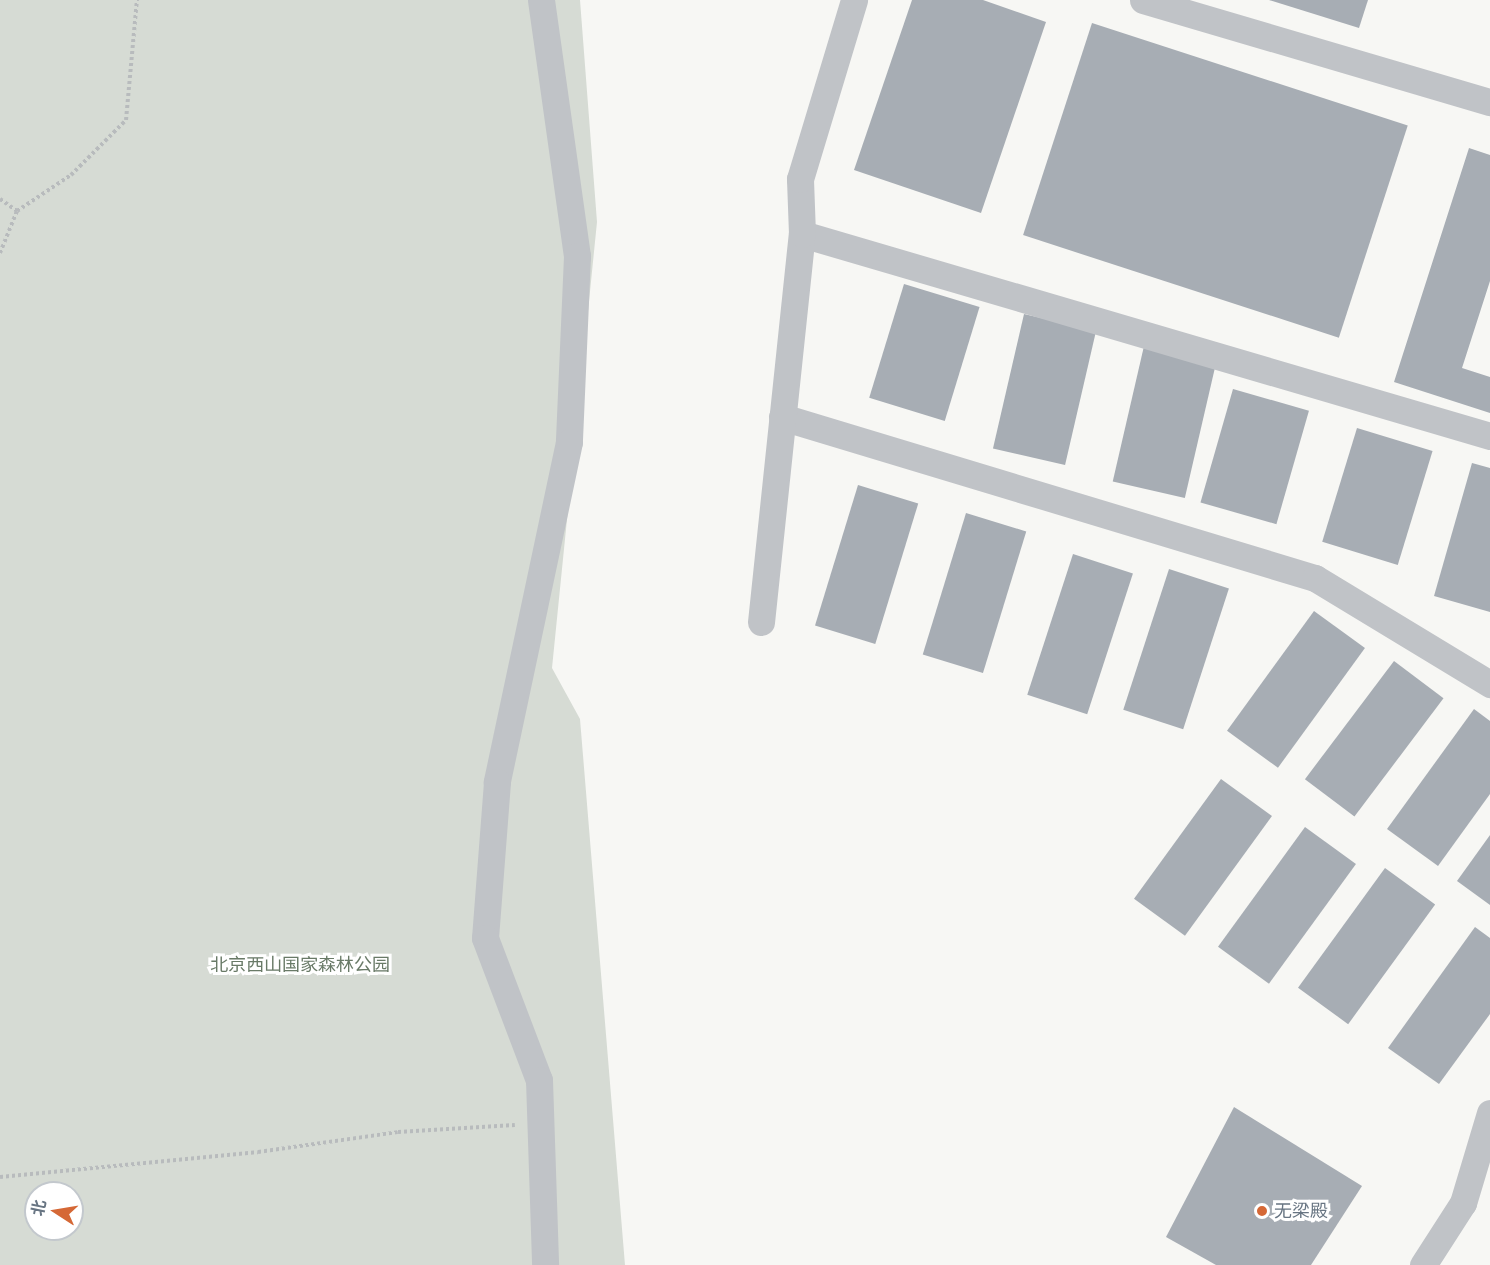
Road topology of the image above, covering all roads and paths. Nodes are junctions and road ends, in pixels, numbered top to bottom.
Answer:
1 (137, 0) edge
2 (541, 0) edge
3 (854, 0) edge
4 (1143, 0) edge
5 (1490, 102) edge
6 (0, 199) edge
7 (17, 211) junction
8 (802, 234) junction
9 (0, 254) edge
10 (782, 417) junction
11 (1490, 436) edge
12 (761, 622) dead end
13 (1490, 684) edge
14 (1490, 1113) edge
15 (541, 1123) junction
16 (0, 1177) edge
17 (545, 1265) edge
18 (1423, 1265) edge

1 - 7 path
2 - 15 street
3 - 8 street
4 - 5 street
6 - 7 path
7 - 9 path
8 - 10 street
8 - 11 street
10 - 12 street
10 - 13 street
14 - 18 street
15 - 16 path
15 - 17 street

